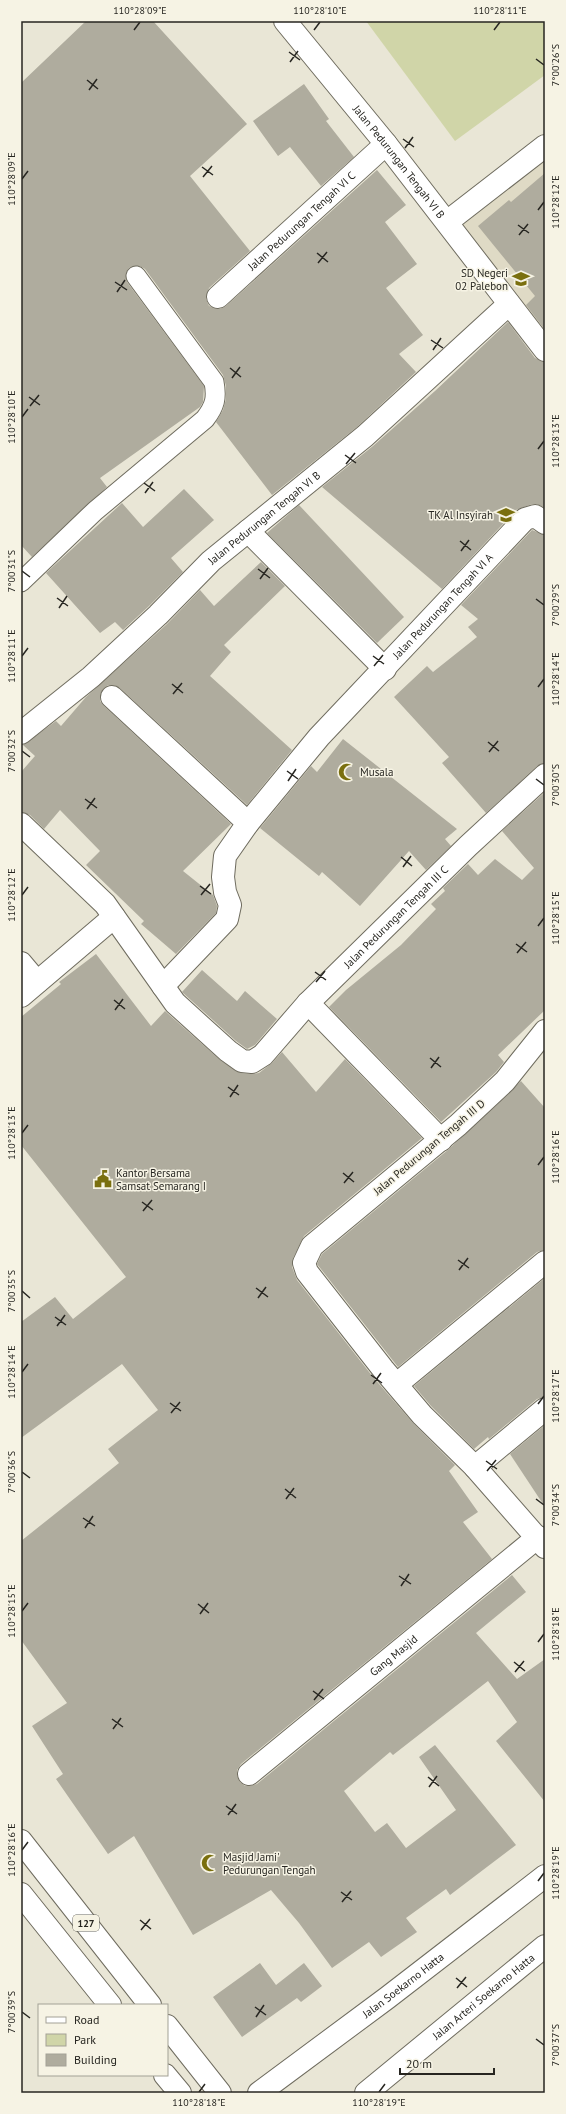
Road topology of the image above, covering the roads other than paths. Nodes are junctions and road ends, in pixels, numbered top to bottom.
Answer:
1 (285, 21) edge
2 (386, 144) junction
3 (545, 146) edge
4 (447, 222) junction
5 (136, 276) dead end
6 (218, 297) dead end
7 (509, 304) junction
8 (545, 350) edge
9 (540, 520) edge
10 (248, 531) junction
11 (21, 582) edge
12 (385, 669) junction
13 (112, 697) dead end
14 (21, 733) edge
15 (545, 775) edge
16 (248, 823) junction
17 (21, 824) edge
18 (114, 916) junction
19 (21, 963) edge
20 (37, 982) junction
21 (163, 986) junction
22 (21, 996) edge
23 (308, 1003) junction
24 (545, 1031) edge
25 (441, 1140) junction
26 (545, 1262) edge
27 (396, 1384) junction
28 (545, 1409) edge
29 (475, 1467) junction
30 (541, 1542) edge
31 (249, 1774) dead end
32 (23, 1847) edge
33 (545, 1876) edge
34 (21, 1894) edge
35 (544, 1950) edge
36 (109, 2004) edge
37 (149, 2004) edge
38 (168, 2027) edge
39 (166, 2076) edge
40 (180, 2093) edge
41 (220, 2093) edge
42 (259, 2093) edge
43 (366, 2093) edge

1 - 2 street, Jalan Pedurungan Tengah VI B
2 - 4 street, Jalan Pedurungan Tengah VI B
2 - 6 street, Jalan Pedurungan Tengah VI C
3 - 4 street
4 - 7 street, Jalan Pedurungan Tengah VI B
5 - 11 lane
7 - 8 street, Jalan Pedurungan Tengah VI B
7 - 10 street, Jalan Pedurungan Tengah VI B
9 - 12 street, Jalan Pedurungan Tengah VI A
10 - 12 street
10 - 14 street, Jalan Pedurungan Tengah VI B
12 - 16 street, Jalan Pedurungan Tengah VI A
13 - 16 street
15 - 23 street, Jalan Pedurungan Tengah III C
16 - 21 street, Jalan Pedurungan Tengah VI A
17 - 18 street
18 - 20 street
18 - 21 street
19 - 20 street
20 - 22 street
21 - 23 street, Jalan Pedurungan Tengah III C
23 - 25 street
24 - 25 street, Jalan Pedurungan Tengah III D
25 - 27 street, Jalan Pedurungan Tengah III D
26 - 27 street
27 - 29 street
28 - 29 street
29 - 30 street
30 - 31 street, Gang Masjid
32 - 37 street, 127
33 - 42 street, Jalan Soekarno Hatta
34 - 36 street
35 - 43 street, Jalan Arteri Soekarno Hatta
38 - 41 street
39 - 40 street

